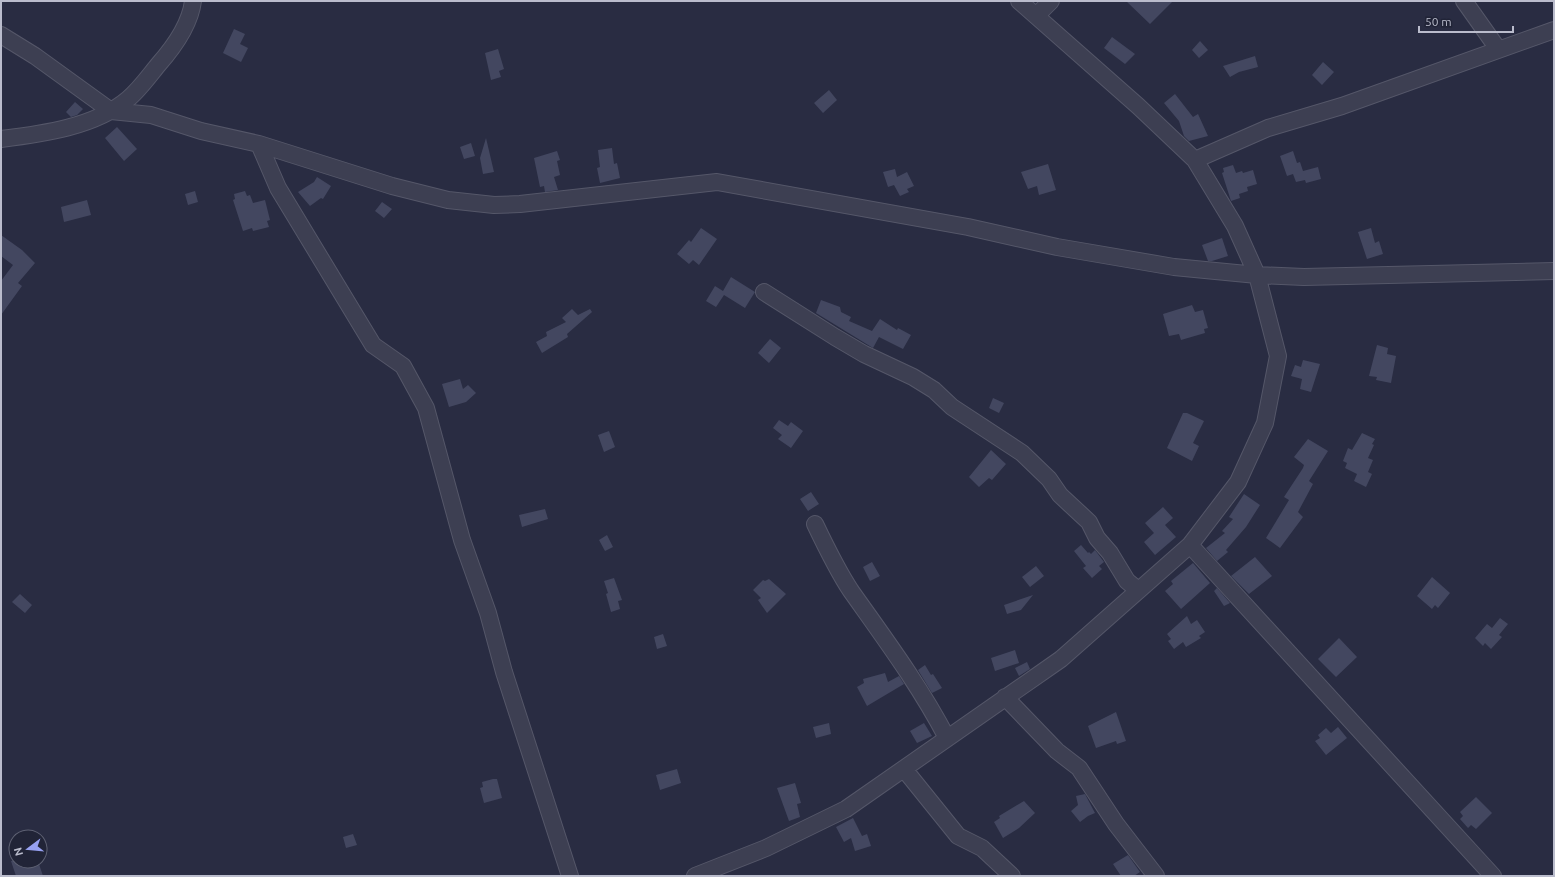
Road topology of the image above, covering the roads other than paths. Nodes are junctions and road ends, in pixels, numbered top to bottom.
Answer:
1 (193, 1) edge
2 (1019, 1) edge
3 (1051, 1) edge
4 (1464, 1) edge
5 (1036, 16) junction
6 (1554, 30) edge
7 (1, 36) edge
8 (1498, 49) junction
9 (111, 111) junction
10 (1, 139) edge
11 (259, 144) junction
12 (1195, 160) junction
13 (1554, 271) edge
14 (1257, 275) junction
15 (764, 292) dead end
16 (815, 524) dead end
17 (1190, 545) junction
18 (1138, 590) junction
19 (1005, 697) junction
20 (947, 738) junction
21 (904, 769) junction
22 (570, 876) edge
23 (695, 876) edge
24 (1012, 876) edge
25 (1156, 876) edge
26 (1493, 876) edge

1 - 9 street
2 - 5 street
3 - 5 street
4 - 8 street
5 - 12 street
6 - 8 street
7 - 9 street
8 - 12 street
9 - 10 street
9 - 11 street
11 - 14 street
11 - 22 street
12 - 14 street
13 - 14 street
14 - 17 street
15 - 18 street
16 - 20 street
17 - 18 street
17 - 26 street
18 - 19 street
19 - 20 street
19 - 25 street
20 - 21 street
21 - 23 street
21 - 24 street

